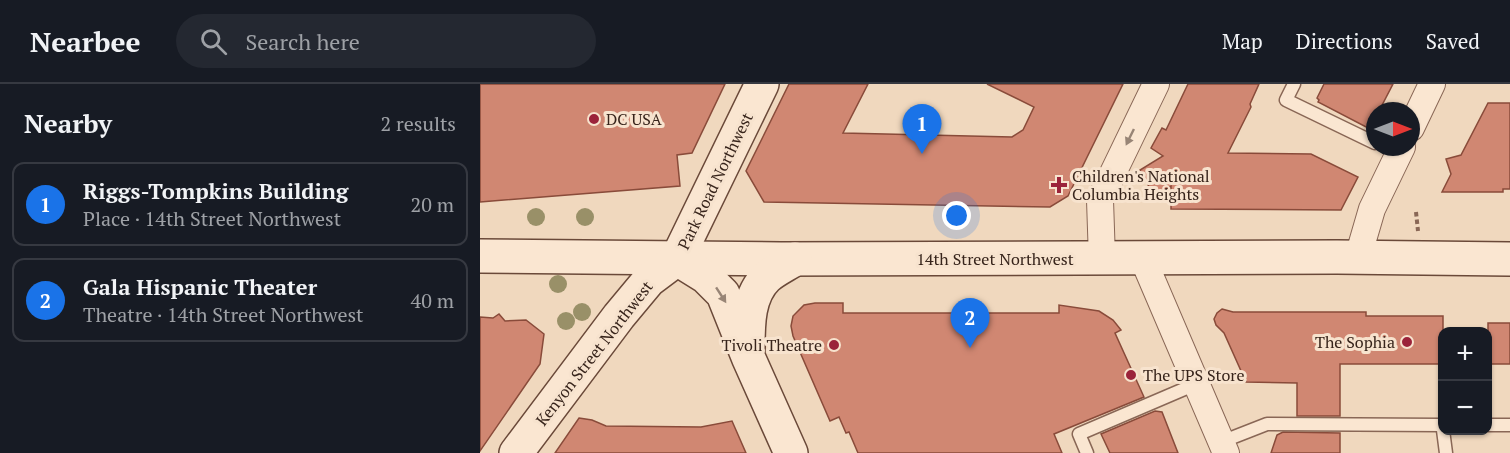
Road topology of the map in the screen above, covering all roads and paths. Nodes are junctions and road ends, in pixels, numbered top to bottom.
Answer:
1 (762, 84) edge
2 (1155, 84) edge
3 (1294, 84) edge
4 (1432, 84) edge
5 (1420, 109) edge
6 (1366, 139) edge
7 (1395, 156) edge
8 (1416, 212) dead end
9 (1419, 234) dead end
10 (480, 256) edge
11 (1359, 257) junction
12 (677, 259) junction
13 (795, 259) junction
14 (1102, 259) junction
15 (1143, 259) junction
16 (1510, 259) edge
17 (749, 359) junction
18 (1196, 384) junction
19 (1492, 425) edge
20 (1510, 425) edge
21 (1438, 427) edge
22 (1443, 435) edge
23 (1223, 448) edge
24 (516, 453) edge
25 (790, 453) edge
26 (1087, 453) edge
27 (1446, 453) edge

1 - 12 main road, Park Road Northwest
2 -> 14 street
3 - 6 lane
4 - 5 street
7 - 11 street
8 - 9 path
10 - 12 main road, 14th Street Northwest
11 - 15 main road, 14th Street Northwest
11 - 16 main road, 14th Street Northwest
12 - 13 main road, 14th Street Northwest
12 -> 17 main road, Park Road Northwest
12 - 24 main road, Kenyon Street Northwest
13 - 14 main road, 14th Street Northwest
13 - 17 main road, Park Road Northwest
14 - 15 main road, 14th Street Northwest
15 - 18 street
17 - 25 main road, Park Road Northwest
18 - 23 street
18 - 26 lane
19 - 20 lane
21 - 23 lane
22 - 27 lane

